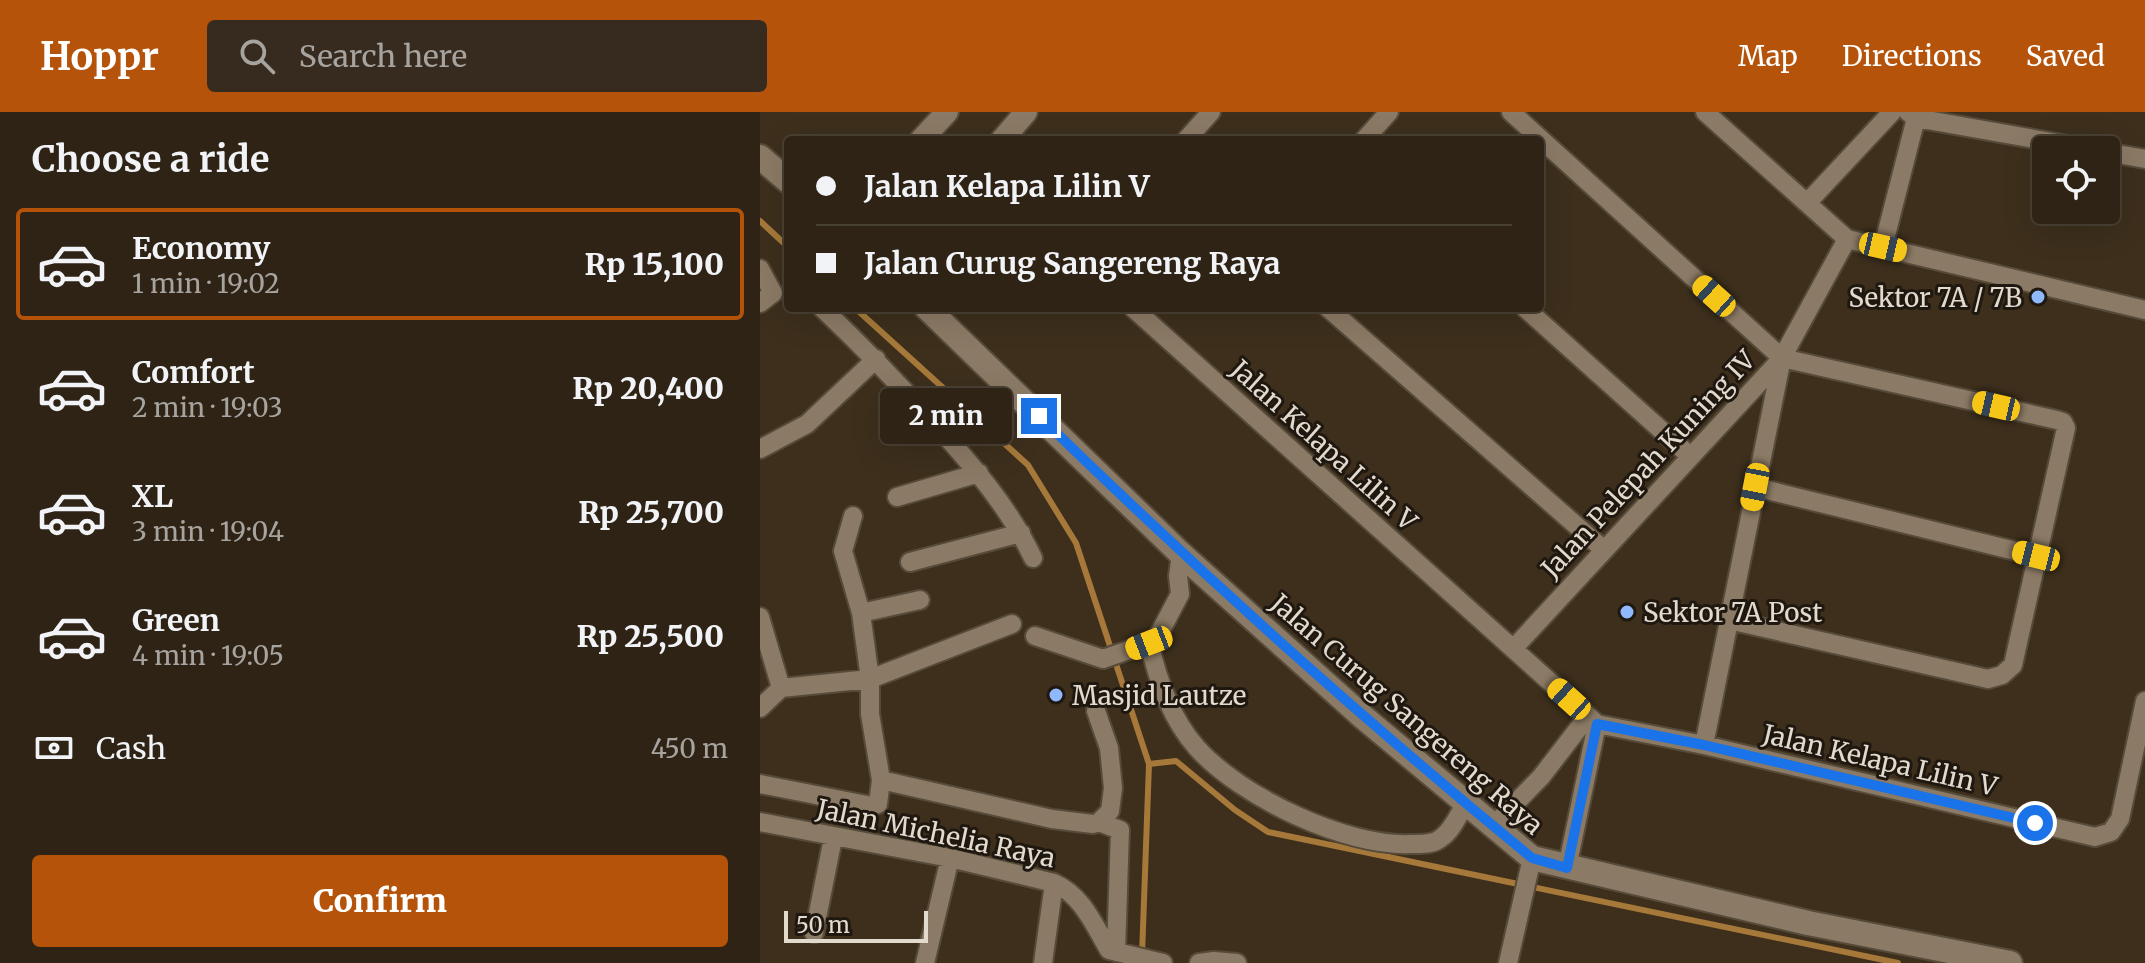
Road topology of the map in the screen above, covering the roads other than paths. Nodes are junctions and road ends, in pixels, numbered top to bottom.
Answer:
1 (947, 112) edge
2 (1026, 112) edge
3 (1211, 112) edge
4 (1389, 112) edge
5 (1511, 112) edge
6 (1705, 112) edge
7 (1892, 112) edge
8 (1915, 114) edge
9 (925, 136) edge
10 (1005, 136) edge
11 (1190, 136) edge
12 (1368, 136) edge
13 (1537, 136) edge
14 (2032, 137) edge
15 (1544, 142) edge
16 (2120, 155) edge
17 (760, 157) edge
18 (2145, 159) edge
19 (784, 178) edge
20 (1807, 203) junction
21 (1847, 239) junction
22 (1883, 247) junction
23 (760, 269) edge
24 (774, 295) edge
25 (2145, 310) edge
26 (826, 312) edge
27 (931, 312) edge
28 (1137, 312) edge
29 (1333, 312) edge
30 (1529, 312) edge
31 (1782, 358) junction
32 (876, 359) junction
33 (760, 449) edge
34 (1689, 455) junction
35 (979, 473) junction
36 (1755, 487) junction
37 (897, 497) dead end
38 (853, 516) dead end
39 (1021, 533) junction
40 (1603, 549) junction
41 (1181, 554) junction
42 (2036, 556) junction
43 (1033, 558) dead end
44 (910, 562) dead end
45 (920, 600) dead end
46 (861, 613) junction
47 (760, 617) edge
48 (1729, 620) junction
49 (1012, 624) dead end
50 (1035, 636) dead end
51 (1141, 646) junction
52 (1513, 649) junction
53 (870, 679) junction
54 (781, 688) junction
55 (2145, 701) edge
56 (760, 708) edge
57 (1096, 711) dead end
58 (1592, 720) junction
59 (1704, 745) junction
60 (881, 780) junction
61 (760, 784) edge
62 (1466, 803) junction
63 (760, 822) edge
64 (1099, 822) junction
65 (1493, 826) junction
66 (833, 838) junction
67 (950, 858) junction
68 (1531, 865) junction
69 (1567, 868) junction
70 (1054, 883) junction
71 (814, 933) dead end
72 (1114, 955) edge
73 (1508, 962) edge
74 (925, 963) edge
75 (1043, 963) edge
76 (1163, 963) edge
77 (1199, 963) edge
78 (1237, 963) edge
79 (2010, 963) edge

1 - 9 street
2 - 10 street
3 - 11 street
4 - 12 street
5 - 13 street
6 - 20 street
7 - 20 street
8 - 14 street
8 - 22 street
15 - 31 street
16 - 18 street
17 - 19 main road
20 - 21 street
21 - 22 street
21 - 31 street
22 - 25 street
23 - 24 street
26 - 32 street
27 - 41 main road, Jalan Curug Sangereng Raya
28 - 52 street, Jalan Kelapa Lilin V
29 - 40 street
30 - 34 street
31 - 34 street, Jalan Pelepah Kuning IV
31 - 36 street, Jalan Pelepah Kuning IV
31 - 42 street
32 - 33 street
32 - 35 street
34 - 40 street, Jalan Pelepah Kuning IV
35 - 37 street
35 - 39 street
36 - 42 street
36 - 48 street, Jalan Pelepah Kuning IV
38 - 46 street
39 - 43 street
39 - 44 street
40 - 52 street, Jalan Pelepah Kuning IV
41 - 51 street
41 - 62 main road, Jalan Curug Sangereng Raya
42 - 48 street
45 - 46 street
46 - 53 street
47 - 54 street
48 - 59 street, Jalan Pelepah Kuning IV
49 - 53 street
50 - 51 street
51 - 62 street
52 - 58 street, Jalan Kelapa Lilin V
53 - 54 street
53 - 60 street
54 - 56 street
55 - 59 street, Jalan Kelapa Lilin V
57 - 64 street
58 - 59 street, Jalan Kelapa Lilin V
58 - 65 street
58 - 69 street
60 - 61 street
60 - 64 street
62 - 65 main road, Jalan Curug Sangereng Raya
63 - 66 street, Jalan Michelia Raya
64 - 72 street
65 - 68 main road, Jalan Curug Sangereng Raya
66 - 67 street, Jalan Michelia Raya
66 - 71 street
67 - 70 street, Jalan Michelia Raya
67 - 74 street
68 - 69 main road, Jalan Curug Sangereng Raya
68 - 73 street
69 - 79 main road, Jalan Curug Sangereng Raya
70 - 72 street, Jalan Michelia Raya
70 - 75 street
72 - 76 street
77 - 78 street

